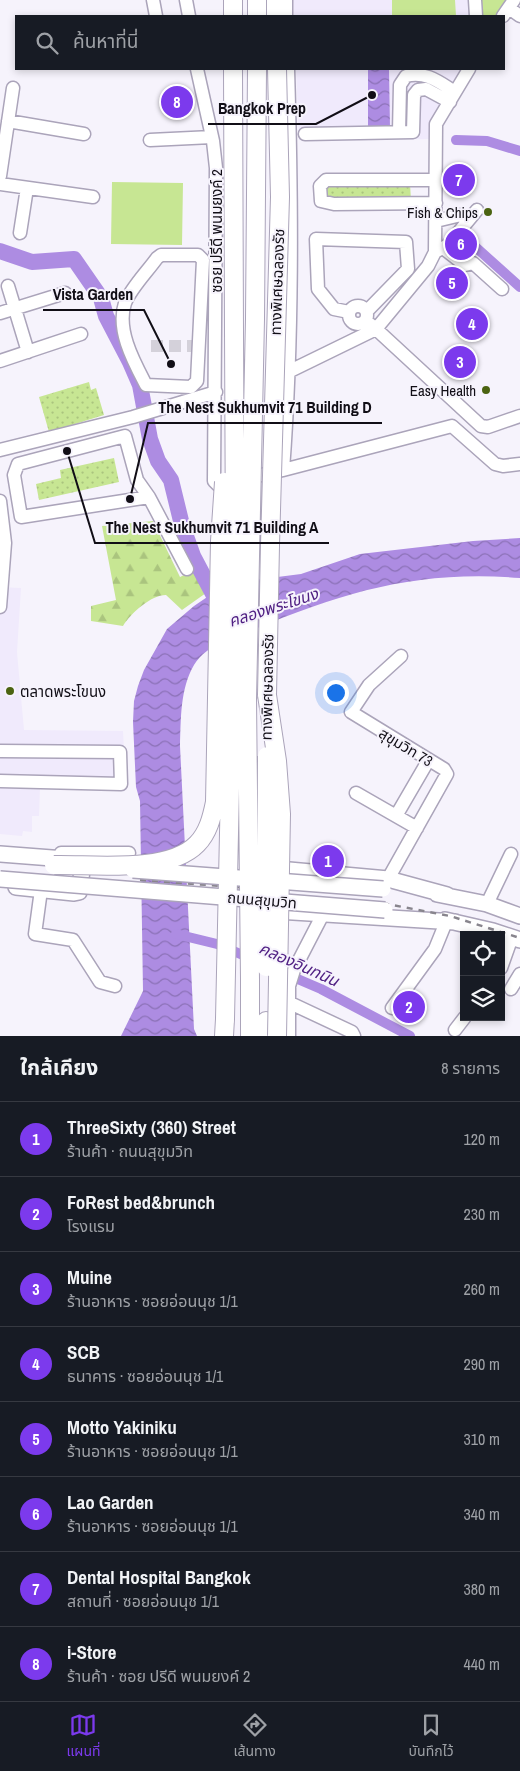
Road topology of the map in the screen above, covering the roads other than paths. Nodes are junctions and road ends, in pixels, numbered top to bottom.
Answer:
1 (152, 0) edge
2 (186, 0) edge
3 (233, 0) edge
4 (257, 0) edge
5 (276, 0) edge
6 (286, 0) edge
7 (475, 0) edge
8 (508, 8) edge
9 (156, 15) edge
10 (188, 15) edge
11 (233, 15) edge
12 (257, 15) edge
13 (276, 15) edge
14 (286, 15) edge
15 (476, 15) edge
16 (520, 16) edge
17 (194, 70) edge
18 (233, 70) edge
19 (257, 70) edge
20 (277, 70) edge
21 (288, 70) edge
22 (468, 70) edge
23 (13, 88) dead end
24 (452, 97) junction
25 (8, 121) junction
26 (399, 132) junction
27 (84, 134) dead end
28 (306, 134) dead end
29 (212, 137) junction
30 (150, 140) dead end
31 (0, 176) edge
32 (413, 180) junction
33 (437, 180) junction
34 (0, 184) edge
35 (26, 188) junction
36 (93, 197) dead end
37 (413, 203) junction
38 (436, 203) junction
39 (477, 210) dead end
40 (461, 215) dead end
41 (436, 221) junction
42 (20, 233) dead end
43 (439, 250) junction
44 (8, 286) dead end
45 (502, 289) dead end
46 (65, 293) dead end
47 (15, 308) junction
48 (0, 313) edge
49 (369, 320) junction
50 (81, 334) dead end
51 (196, 346) junction
52 (216, 346) junction
53 (28, 352) junction
54 (233, 359) junction
55 (0, 361) edge
56 (290, 371) junction
57 (216, 392) junction
58 (520, 416) edge
59 (28, 443) junction
60 (0, 450) edge
61 (32, 461) junction
62 (520, 464) edge
63 (283, 470) junction
64 (149, 497) junction
65 (0, 501) edge
66 (187, 569) dead end
67 (1, 592) edge
68 (0, 607) edge
69 (401, 656) dead end
70 (267, 695) junction
71 (0, 751) edge
72 (428, 762) junction
73 (0, 781) edge
74 (356, 793) dead end
75 (396, 816) junction
76 (417, 828) junction
77 (129, 852) dead end
78 (0, 854) edge
79 (511, 854) dead end
80 (0, 860) edge
81 (54, 865) junction
82 (0, 879) edge
83 (386, 884) junction
84 (0, 886) edge
85 (41, 890) junction
86 (487, 904) junction
87 (323, 914) junction
88 (520, 916) edge
89 (451, 922) junction
90 (516, 938) edge
91 (505, 960) edge
92 (520, 974) edge
93 (115, 986) dead end
94 (510, 989) dead end
95 (288, 1002) junction
96 (392, 1008) dead end
97 (462, 1021) edge
98 (455, 1030) dead end
99 (224, 1036) edge
100 (250, 1036) edge
101 (266, 1036) edge
102 (277, 1036) edge
103 (288, 1036) edge
104 (354, 1036) edge

1 - 9 street
2 - 10 street
3 - 11 highway
4 - 12 highway
5 - 13 highway
6 - 14 street
7 - 15 street
8 - 16 street
17 - 29 street, ซอย ปรีดี พนมยงค์ 2
18 - 54 highway, bridge
19 - 100 highway, ทางพิเศษฉลองรัช, bridge
20 - 70 highway, ทางพิเศษฉลองรัช, bridge
21 - 56 street
22 - 24 street
23 - 25 street
24 - 26 street
24 - 26 street
24 - 33 street
25 - 27 street
25 - 31 street
26 - 28 street
29 - 30 street
29 - 52 street, ซอย ปรีดี พนมยงค์ 2
32 - 33 street
32 - 37 street
32 - 37 street
33 - 38 street
34 - 35 street
35 - 36 street
35 - 42 street
37 - 38 street
38 - 41 street
39 - 43 street
40 - 41 street
41 - 43 street
43 - 45 street
43 - 49 street
44 - 47 street
46 - 47 street
47 - 48 street
47 - 53 street
49 - 49 street
49 - 56 street
49 - 58 street
50 - 53 street
51 - 51 street
51 - 52 street
52 - 57 street, ซอย ปรีดี พนมยงค์ 2
53 - 55 street
54 - 81 highway, bridge
54 - 99 highway, bridge
56 - 63 street
57 - 59 street
57 - 63 street, ซอย ปรีดี พนมยงค์ 2
59 - 60 street
59 - 61 street
61 - 64 street
61 - 64 street
62 - 63 street, ซอย ปรีดี พนมยงค์ 2
64 - 66 street
65 - 67 street
67 - 68 street
69 - 72 street, สุขุมวิท 73
70 - 101 highway, ทางพิเศษฉลองรัช, bridge
70 - 102 highway, bridge
71 - 73 street
72 - 75 street
72 - 76 street, สุขุมวิท 73
74 - 75 street
75 - 76 street
76 - 83 street, สุขุมวิท 73
77 - 78 street
78 - 85 main road
79 - 86 street
80 - 81 main road, ถนนสุขุมวิท
81 - 83 main road, ถนนสุขุมวิท, bridge
82 - 89 main road, ถนนสุขุมวิท, bridge
83 - 86 main road, ถนนสุขุมวิท
83 - 87 main road
84 - 85 main road
85 - 93 street
86 - 88 main road, ถนนสุขุมวิท
87 - 89 main road
87 - 95 street
89 - 90 main road, ถนนสุขุมวิท
89 - 96 street
90 - 91 street
92 - 94 street
95 - 103 street
95 - 104 street
97 - 98 street

